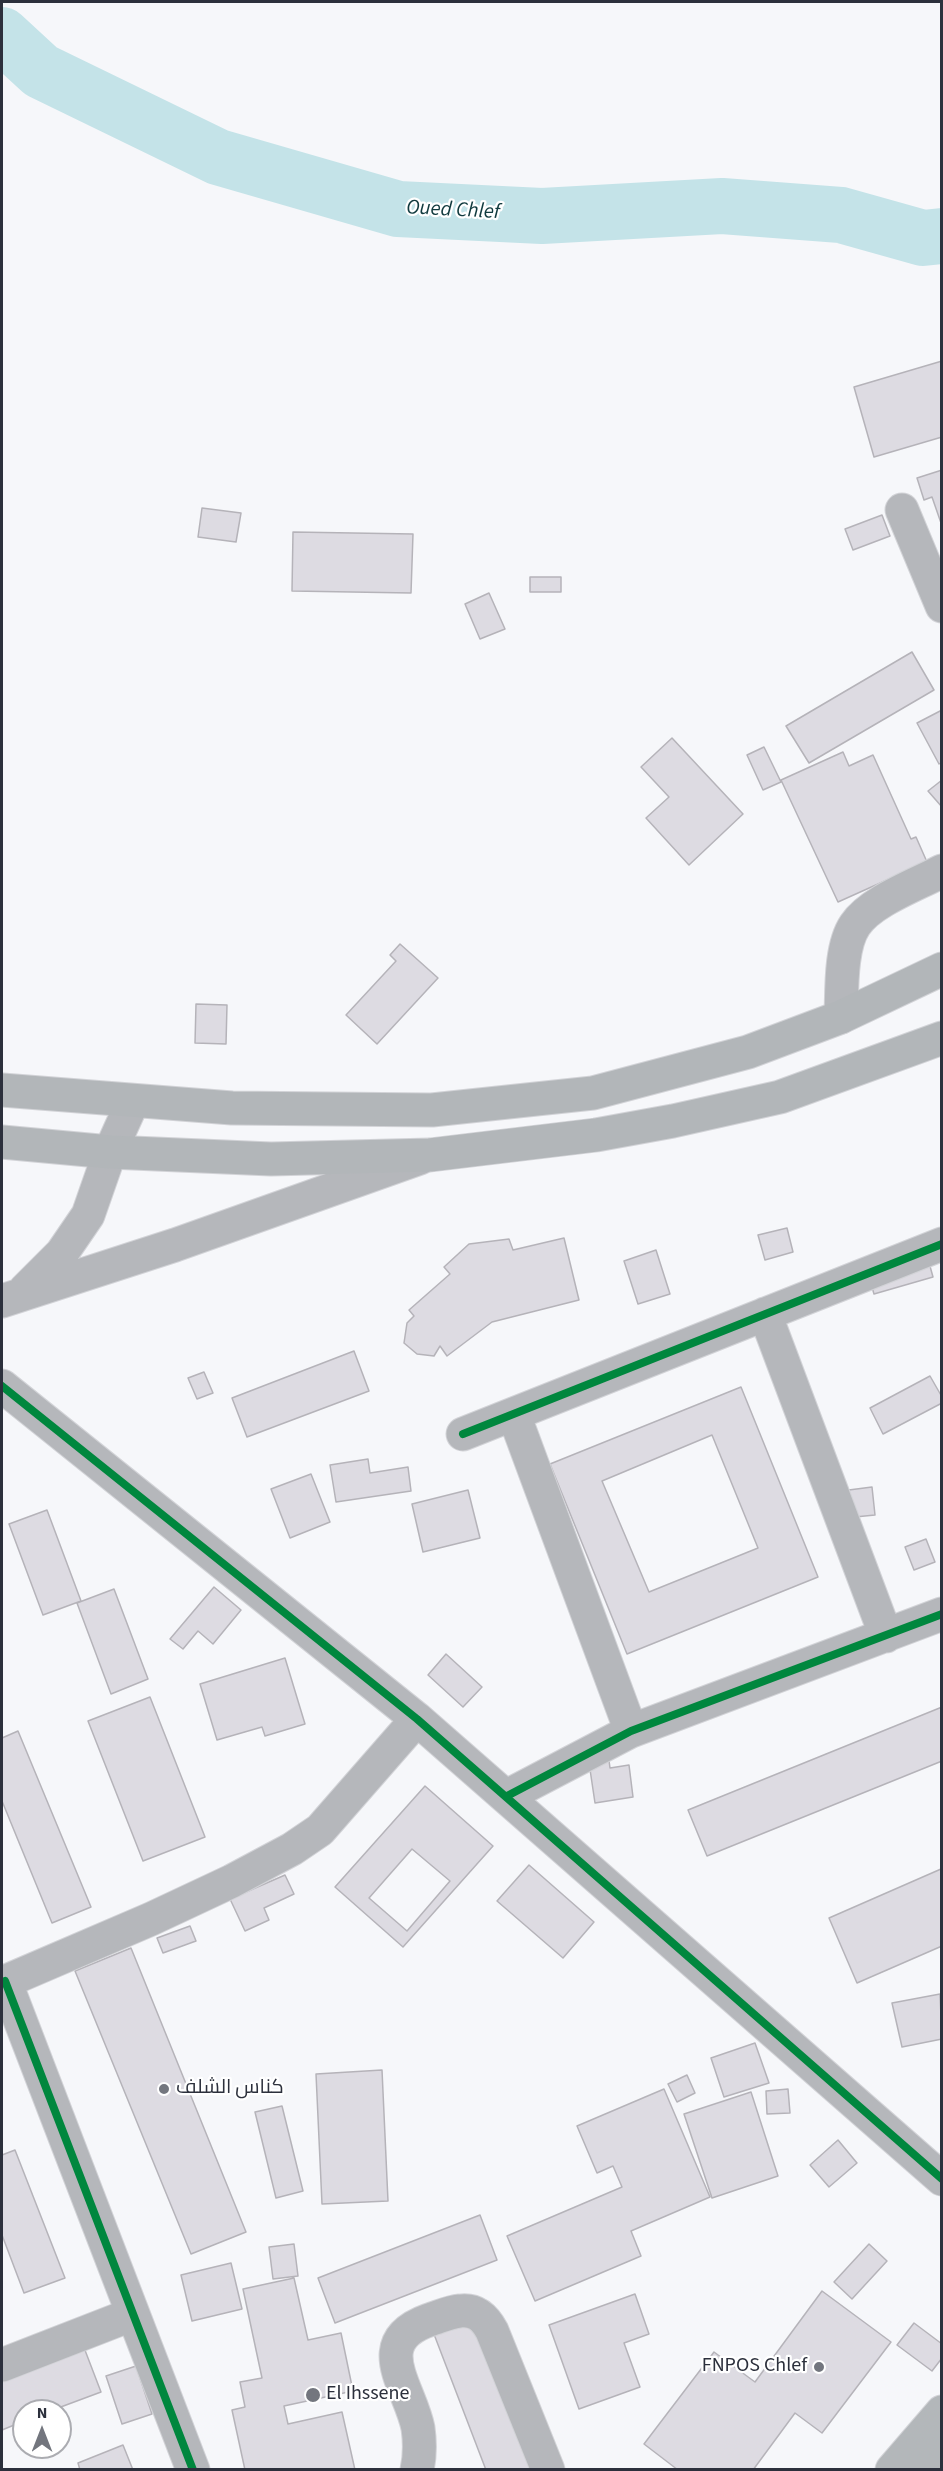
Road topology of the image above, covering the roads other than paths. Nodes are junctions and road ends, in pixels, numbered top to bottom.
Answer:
1 (902, 510) dead end
2 (942, 606) edge
3 (942, 871) edge
4 (942, 969) edge
5 (841, 1017) junction
6 (942, 1038) edge
7 (2, 1090) edge
8 (133, 1101) junction
9 (2, 1142) edge
10 (110, 1152) junction
11 (430, 1155) junction
12 (942, 1244) edge
13 (12, 1297) edge
14 (765, 1314) junction
15 (2, 1386) edge
16 (514, 1415) junction
17 (463, 1434) dead end
18 (942, 1614) edge
19 (886, 1636) junction
20 (417, 1719) junction
21 (632, 1731) junction
22 (507, 1796) junction
23 (3, 1982) edge
24 (942, 2179) edge
25 (133, 2314) junction
26 (2, 2365) edge
27 (942, 2412) edge
28 (942, 2453) edge
29 (193, 2469) edge
30 (417, 2469) edge
31 (548, 2469) edge
32 (892, 2469) edge
33 (927, 2469) edge

1 - 2 street
3 - 5 street
4 - 5 highway
5 - 8 highway
6 - 11 highway
7 - 8 highway
8 - 10 street
9 - 10 highway
10 - 11 highway
10 - 13 street
11 - 13 street
12 - 14 street
14 - 16 street
14 - 19 street
15 - 20 street
16 - 17 street
16 - 21 street
18 - 19 street
19 - 21 street
20 - 22 street
20 - 23 street
21 - 22 street
22 - 24 street
23 - 25 street
25 - 26 street
25 - 29 street
27 - 32 main road
28 - 33 main road
30 - 31 street

